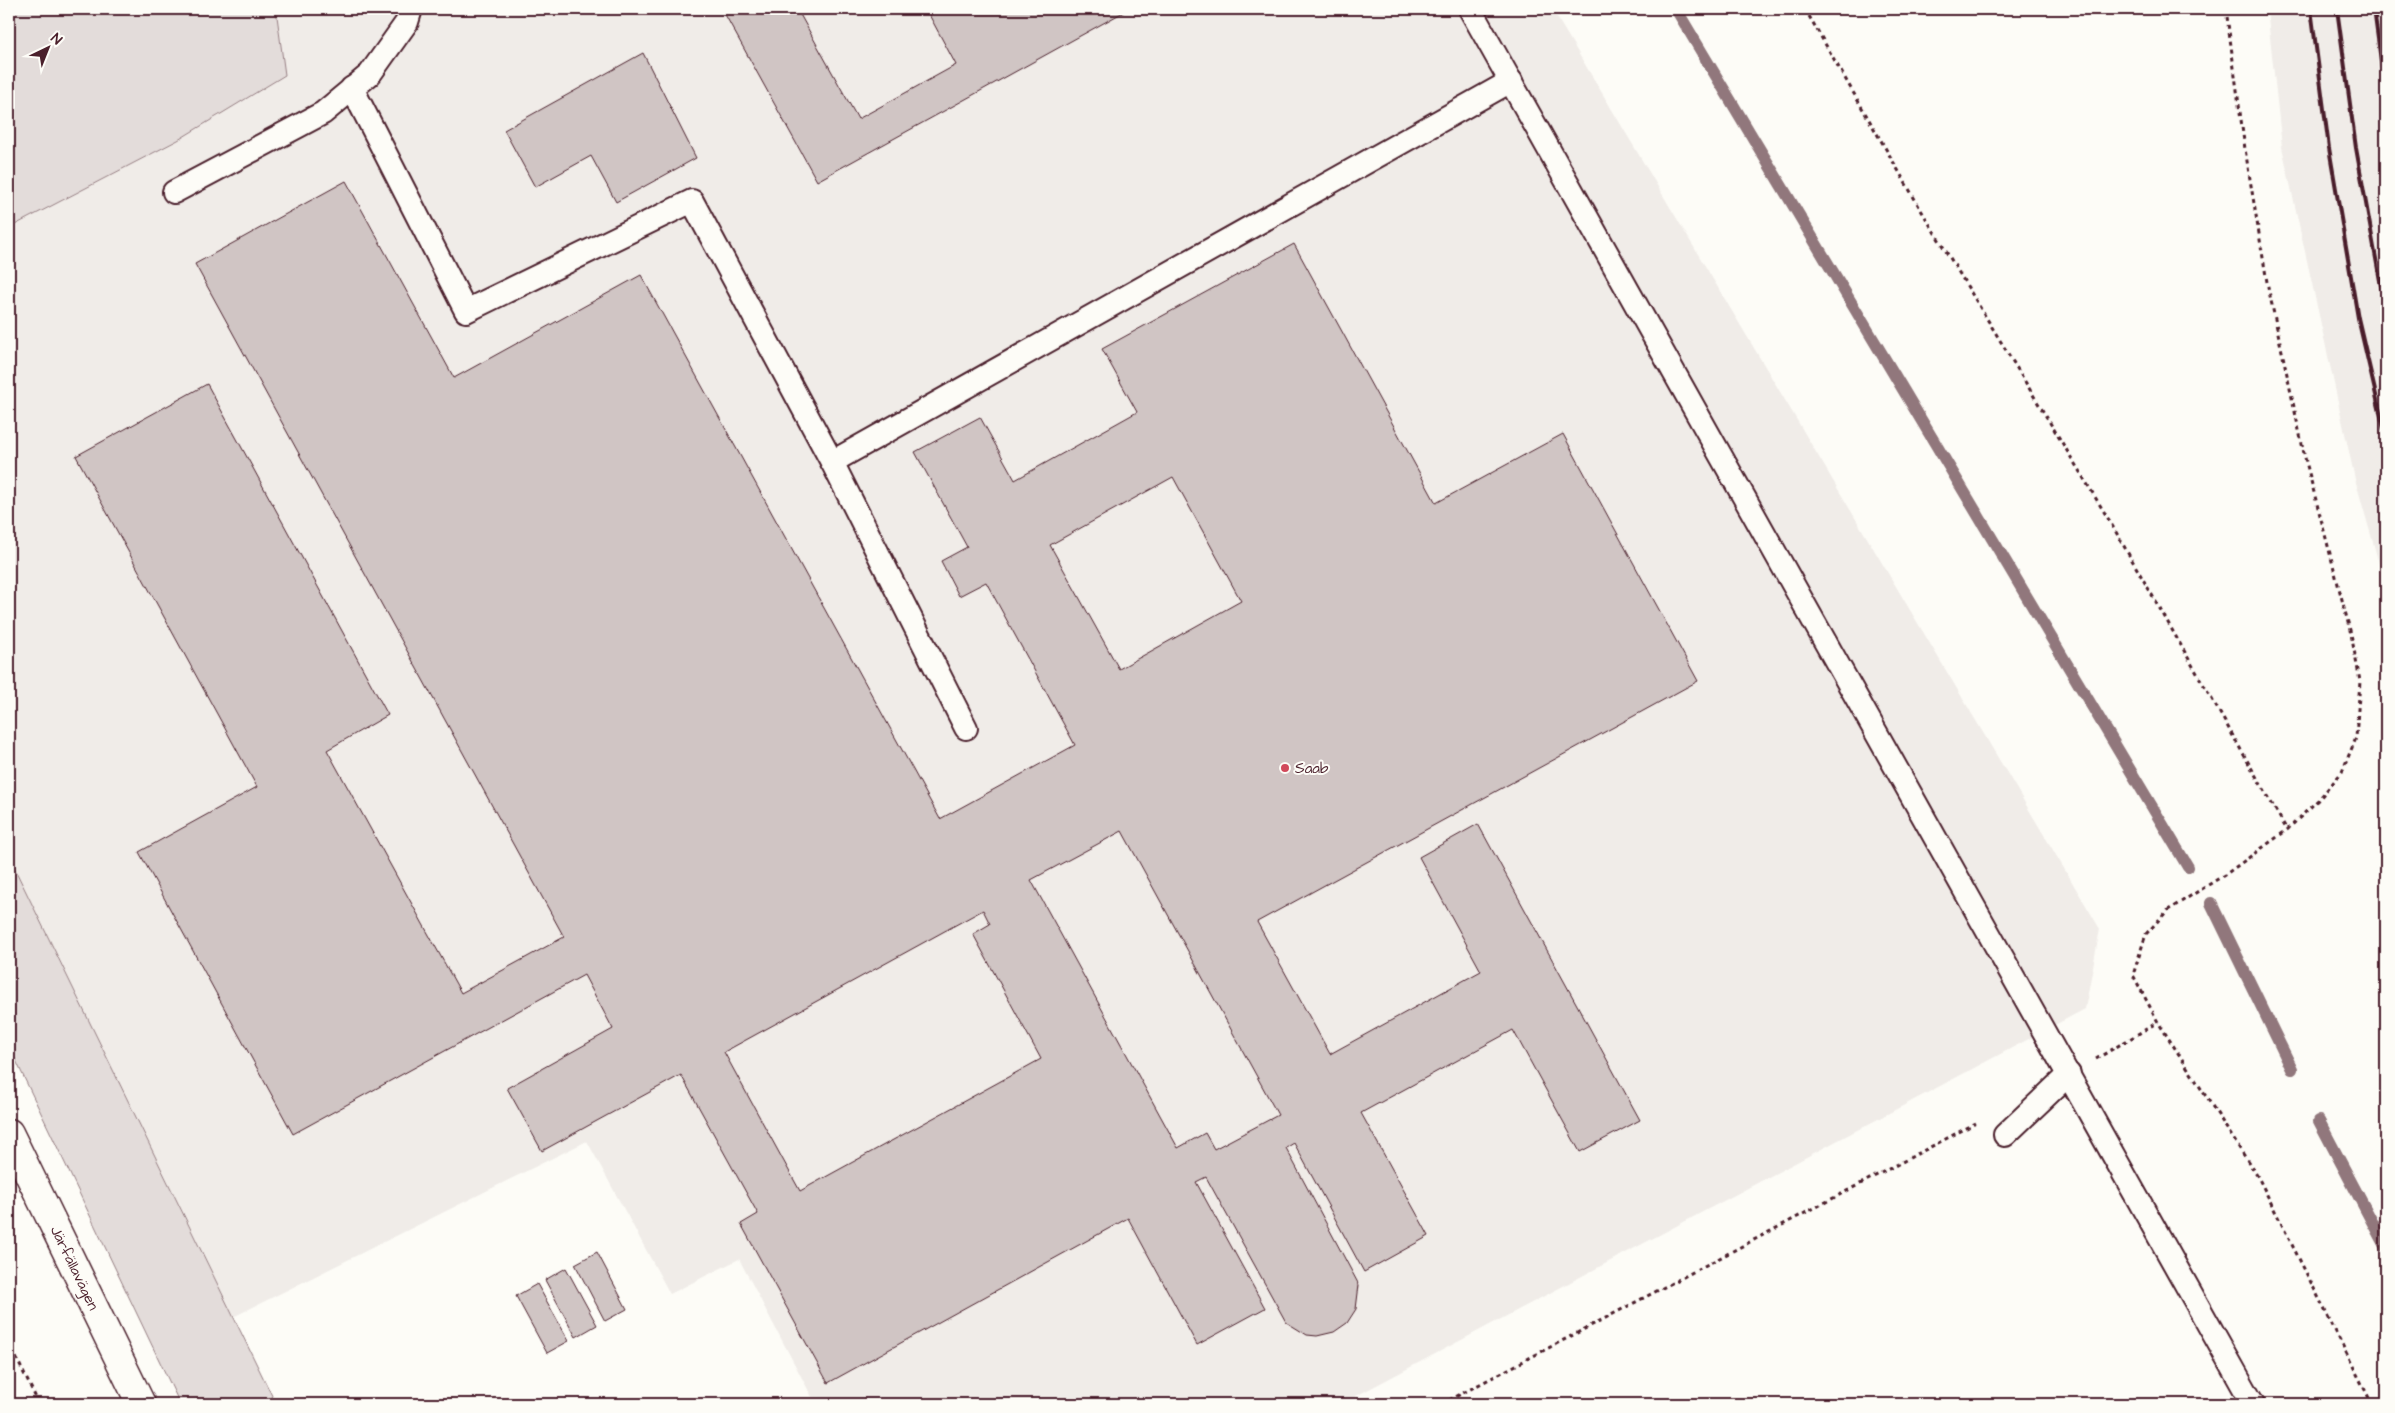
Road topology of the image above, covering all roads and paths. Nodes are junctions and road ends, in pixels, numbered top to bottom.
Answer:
1 (411, 9) edge
2 (1470, 9) edge
3 (1805, 9) edge
4 (2226, 9) edge
5 (1512, 81) junction
6 (352, 88) junction
7 (174, 192) dead end
8 (832, 462) junction
9 (966, 728) dead end
10 (2286, 830) junction
11 (2158, 1022) junction
12 (2069, 1074) junction
13 (1981, 1121) dead end
14 (9, 1133) edge
15 (2005, 1135) dead end
16 (9, 1343) edge
17 (39, 1404) edge
18 (141, 1404) edge
19 (1442, 1404) edge
20 (2253, 1404) edge
21 (2372, 1404) edge

1 - 6 lane
2 - 5 lane
3 - 10 path
4 - 10 path
5 - 8 lane
5 - 12 lane
6 - 7 lane
6 - 8 lane
8 - 9 lane
10 - 11 path
11 - 12 path
11 - 21 path
12 - 15 lane
12 - 20 lane
13 - 19 path
14 - 18 street, Järfällavägen
16 - 17 path

